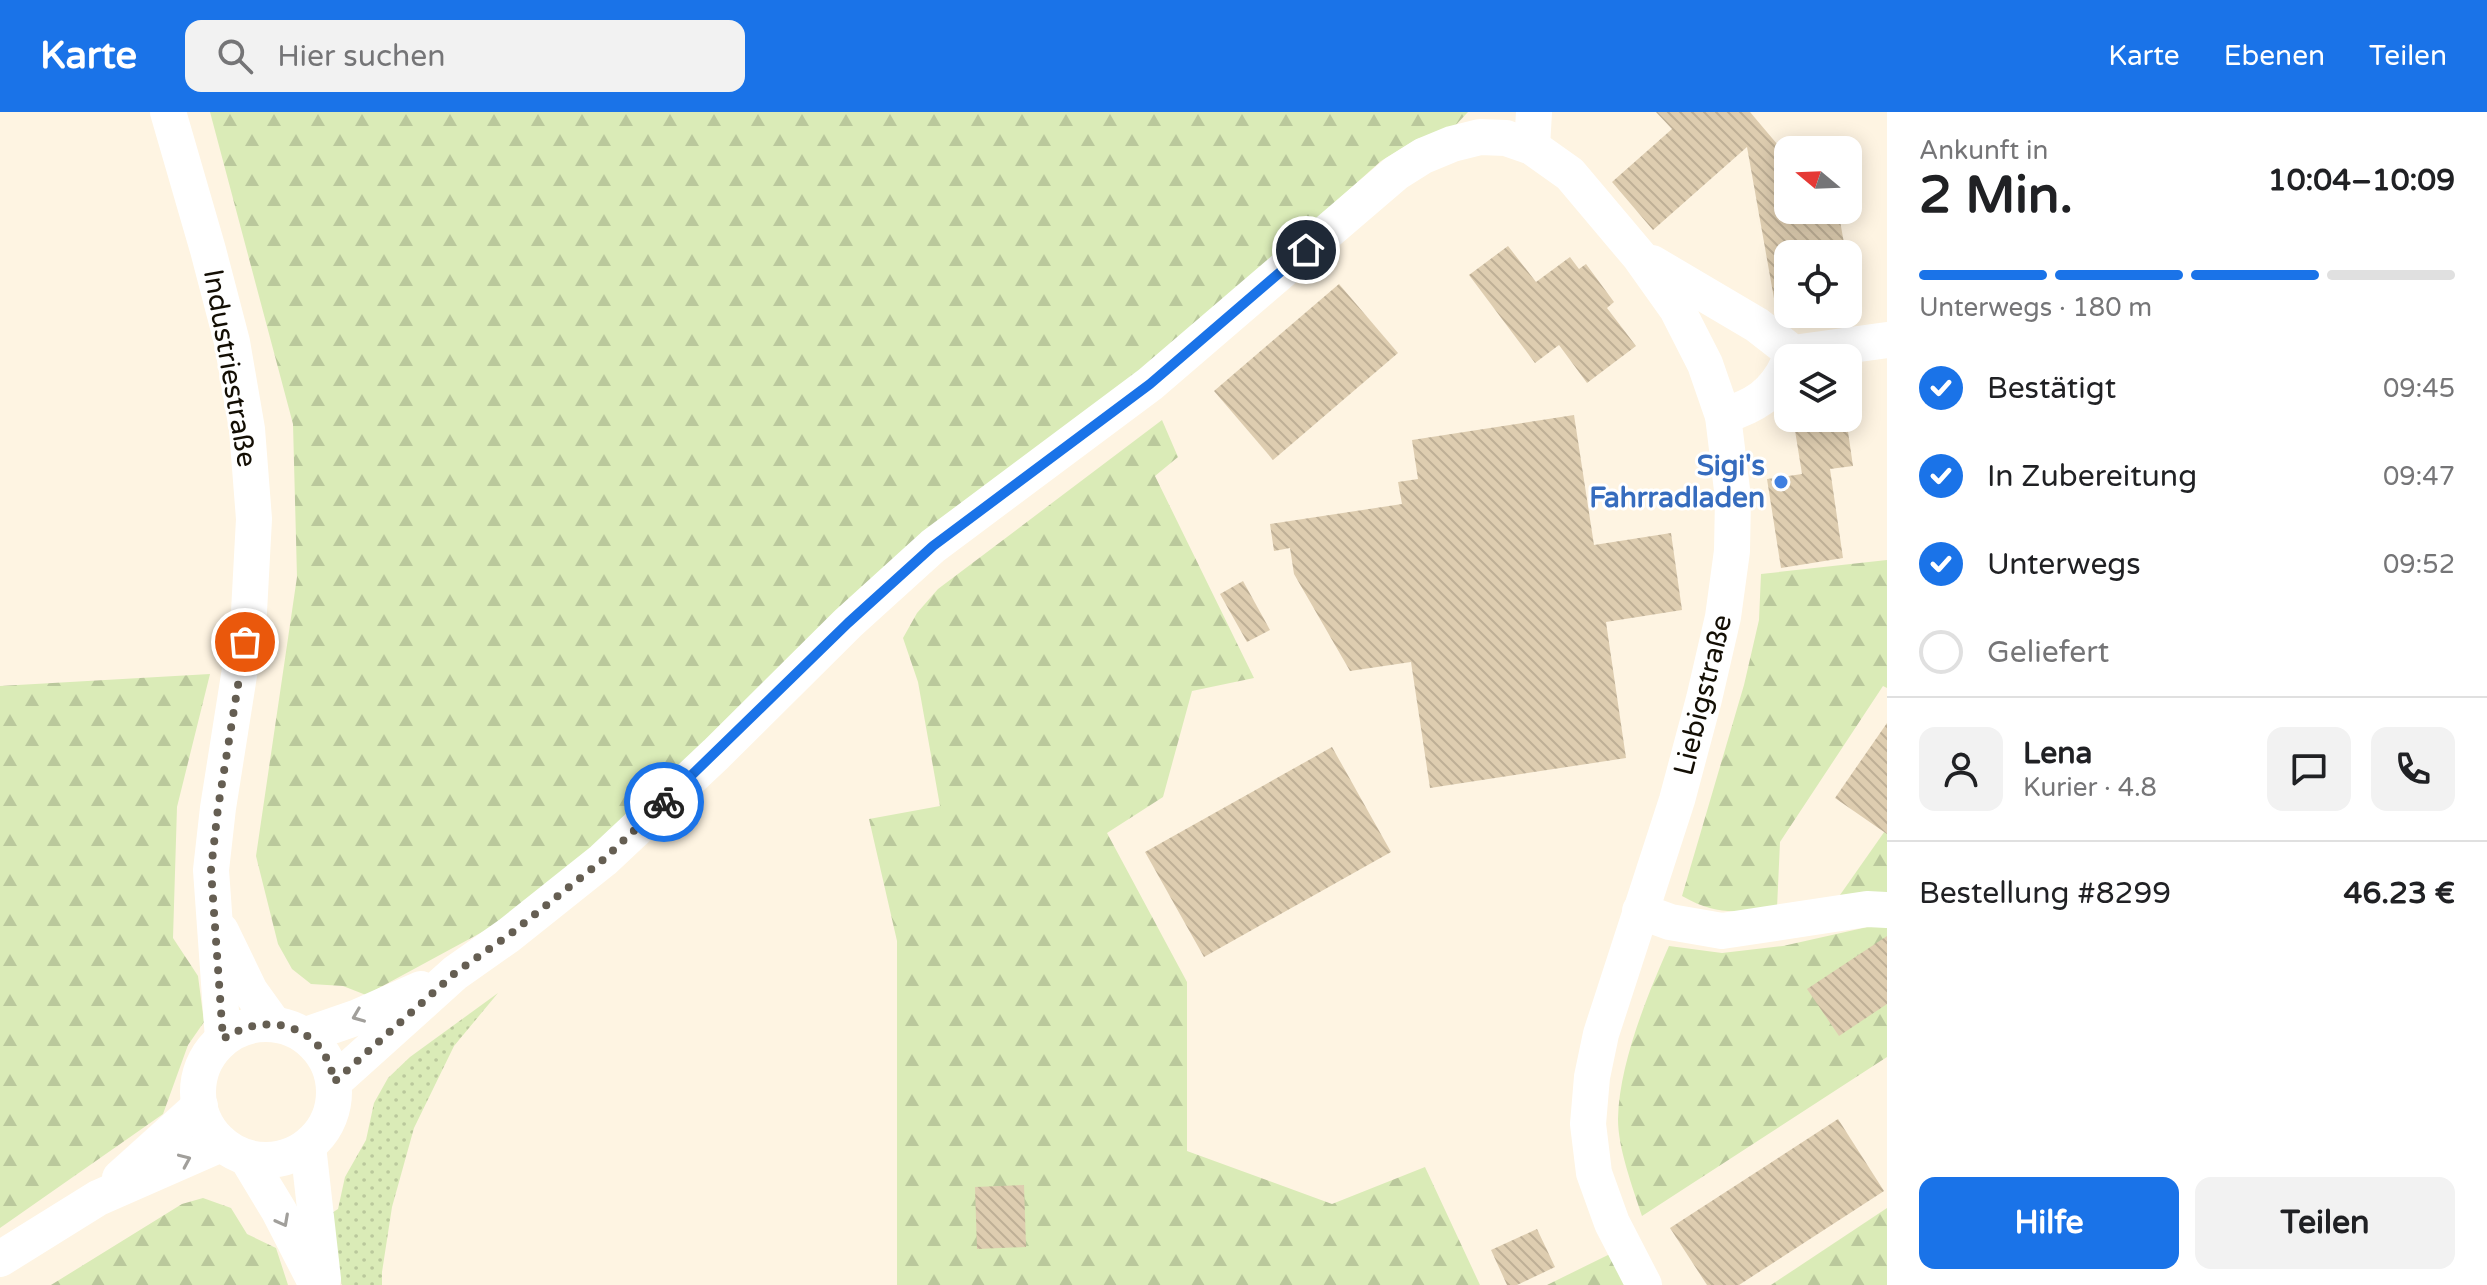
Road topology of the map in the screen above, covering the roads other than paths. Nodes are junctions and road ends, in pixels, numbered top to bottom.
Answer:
1 (168, 112) edge
2 (1482, 124) edge
3 (1533, 129) edge
4 (1640, 257) junction
5 (1887, 340) edge
6 (1777, 344) edge
7 (1862, 345) edge
8 (1774, 385) edge
9 (1723, 416) junction
10 (1887, 910) edge
11 (1640, 911) junction
12 (214, 915) junction
13 (455, 973) junction
14 (289, 1029) junction
15 (223, 1039) junction
16 (334, 1082) junction
17 (200, 1106) junction
18 (308, 1146) junction
19 (234, 1151) junction
20 (98, 1198) junction
21 (0, 1259) edge
22 (317, 1285) edge
23 (324, 1285) edge
24 (1644, 1285) edge

1 - 12 street, Industriestraße
2 - 3 street
2 - 13 street
3 - 4 street, Liebigstraße
4 - 6 street
4 - 9 street, Liebigstraße
5 - 7 street
8 - 9 street
9 - 11 street, Liebigstraße
10 - 11 street
11 - 24 street, Liebigstraße
12 - 14 street, Industriestraße
12 - 15 street, Industriestraße
13 -> 14 street
13 - 16 street
14 - 15 street
14 - 16 street
15 - 17 street
16 - 18 street
17 - 19 street
17 - 20 street
18 - 19 street
18 - 23 street
20 -> 19 street
19 -> 22 street
20 - 21 street

